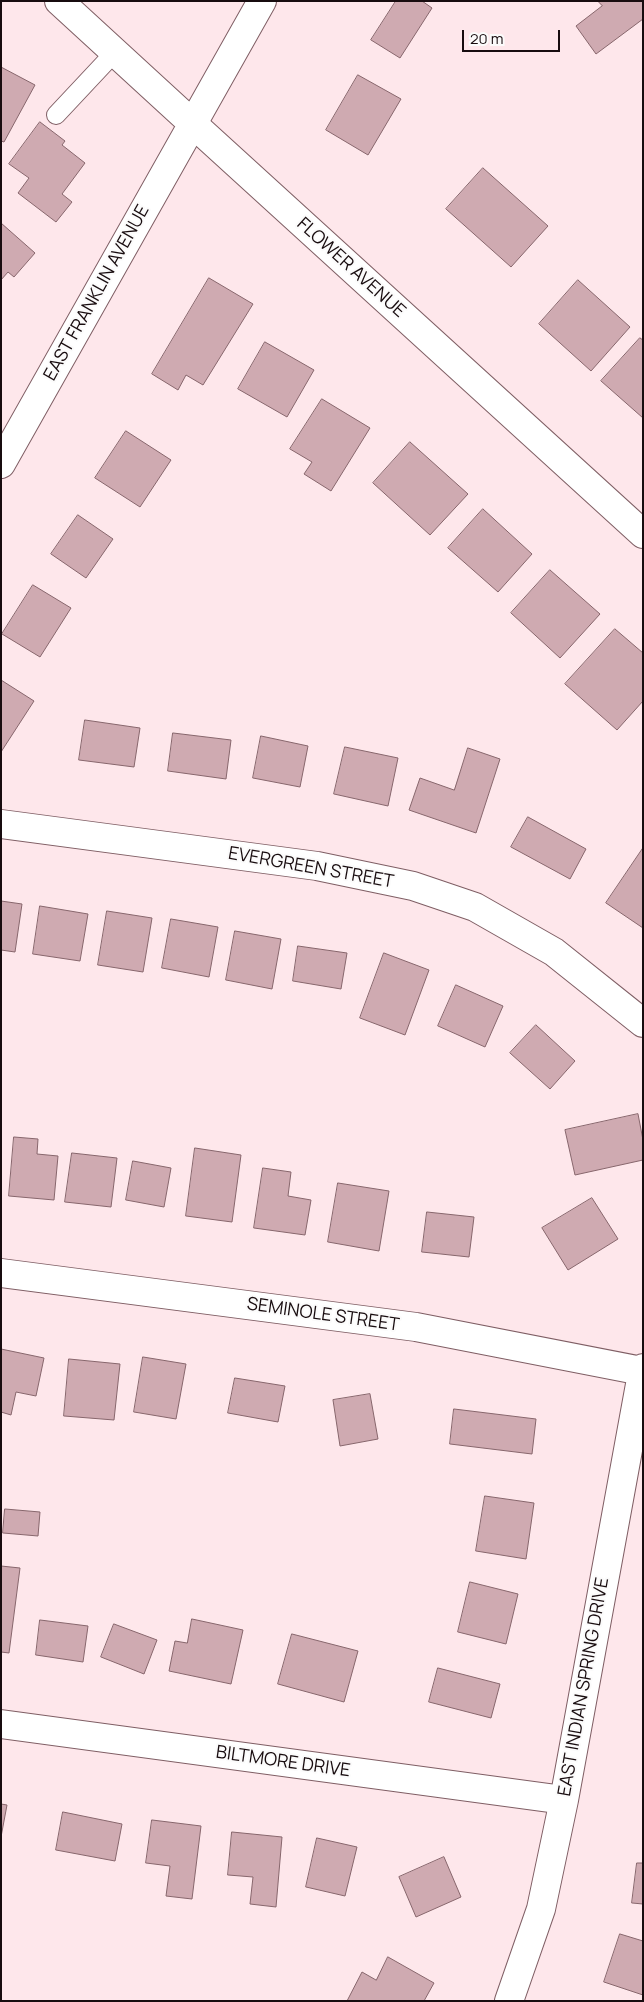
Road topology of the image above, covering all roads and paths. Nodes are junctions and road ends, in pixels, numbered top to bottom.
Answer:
1 (59, 1) edge
2 (262, 1) edge
3 (114, 52) junction
4 (56, 115) dead end
5 (192, 123) junction
6 (1, 464) edge
7 (643, 534) edge
8 (1, 824) edge
9 (643, 1023) edge
10 (1, 1273) edge
11 (642, 1369) edge
12 (1, 1724) edge
13 (564, 1800) junction
14 (509, 2001) edge

1 - 3 street, FLOWER AVENUE
2 - 5 street, EAST FRANKLIN AVENUE
3 - 4 lane
3 - 5 street, FLOWER AVENUE
5 - 6 street, EAST FRANKLIN AVENUE
5 - 7 street, FLOWER AVENUE
8 - 9 street, EVERGREEN STREET
10 - 11 street, SEMINOLE STREET
11 - 13 street, EAST INDIAN SPRING DRIVE
12 - 13 street, BILTMORE DRIVE
13 - 14 street, EAST INDIAN SPRING DRIVE

